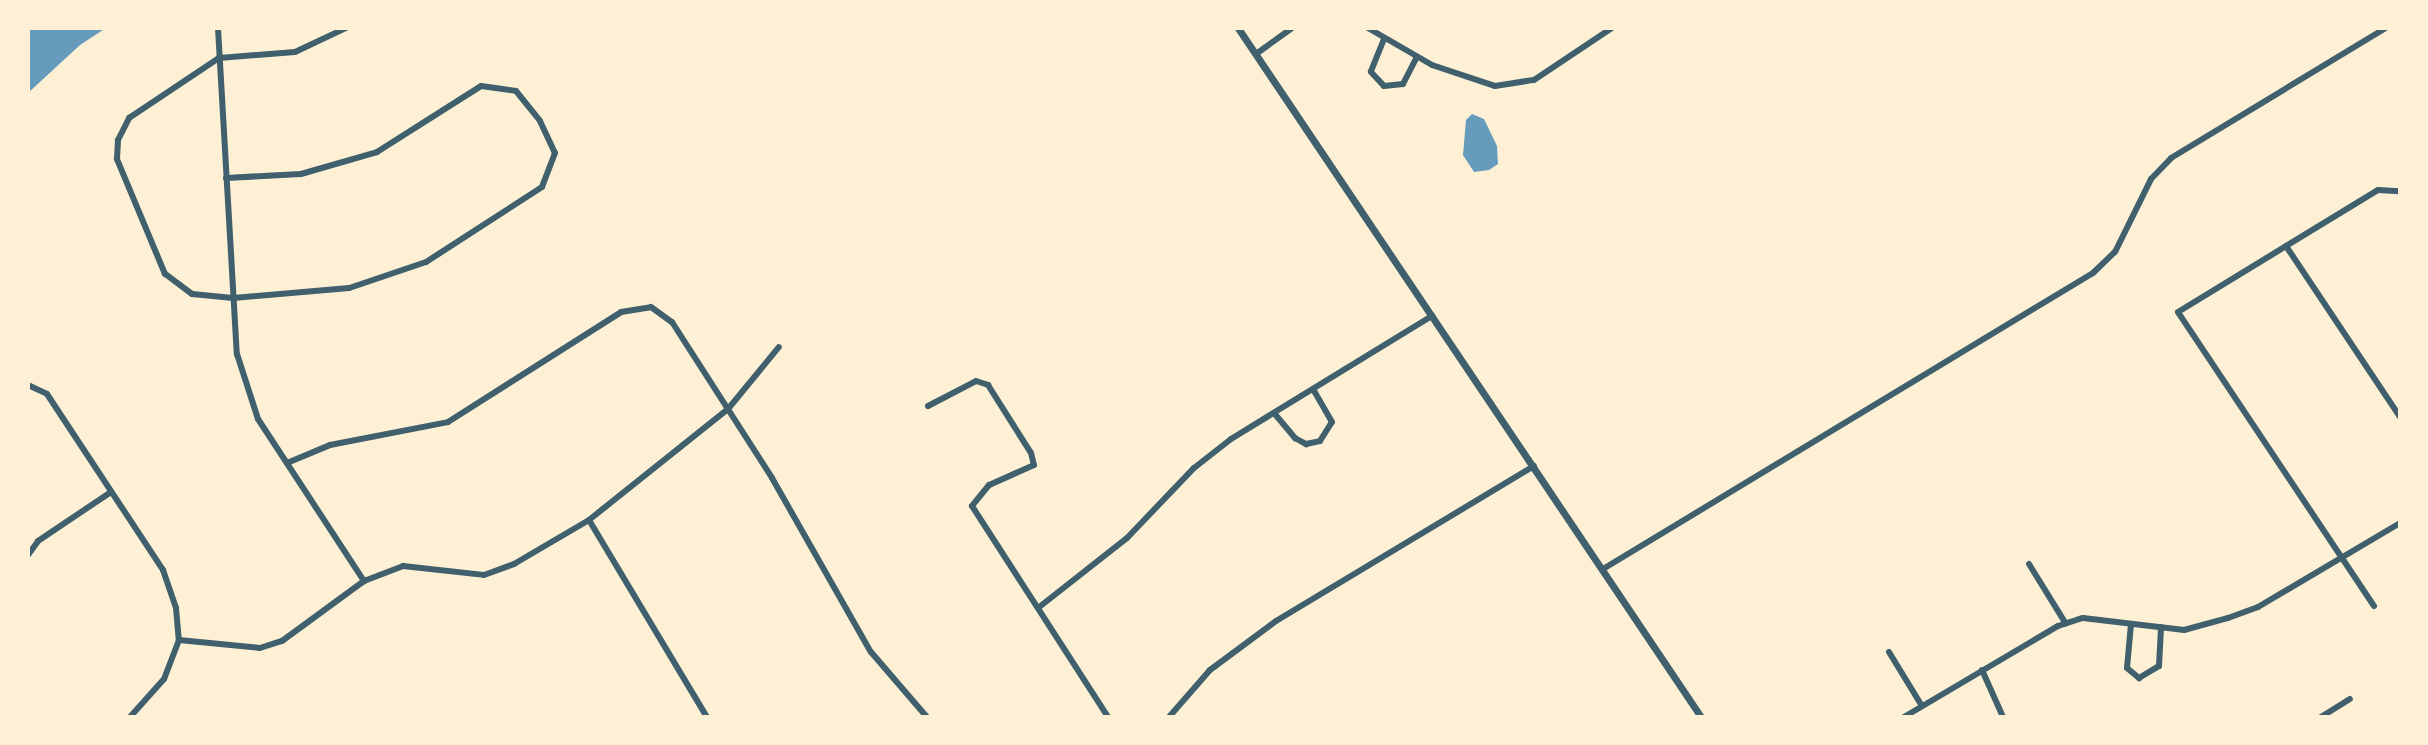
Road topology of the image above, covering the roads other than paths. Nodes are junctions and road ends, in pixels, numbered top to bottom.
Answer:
1 (218, 28) edge
2 (346, 28) edge
3 (1238, 28) edge
4 (1292, 28) edge
5 (1368, 28) edge
6 (2386, 28) edge
7 (1607, 30) edge
8 (1384, 39) junction
9 (1256, 54) junction
10 (1417, 57) junction
11 (219, 58) junction
12 (226, 178) junction
13 (2400, 191) edge
14 (2286, 246) junction
15 (233, 298) junction
16 (1432, 316) junction
17 (779, 347) dead end
18 (28, 385) edge
19 (1313, 389) junction
20 (928, 406) dead end
21 (728, 409) junction
22 (1274, 413) junction
23 (2400, 417) edge
24 (287, 463) junction
25 (1534, 466) junction
26 (111, 492) junction
27 (589, 520) junction
28 (2400, 523) edge
29 (28, 555) edge
30 (2342, 559) junction
31 (2029, 564) dead end
32 (1603, 569) junction
33 (364, 581) junction
34 (2374, 606) dead end
35 (1038, 608) junction
36 (2066, 624) junction
37 (2131, 624) junction
38 (2161, 627) junction
39 (179, 640) junction
40 (1889, 652) dead end
41 (1982, 670) junction
42 (2350, 699) dead end
43 (1922, 706) junction
44 (706, 715) edge
45 (132, 716) edge
46 (927, 717) edge
47 (1108, 717) edge
48 (1169, 717) edge
49 (1701, 717) edge
50 (1904, 717) edge
51 (2003, 717) edge
52 (2321, 717) edge

1 - 11 street
2 - 11 street
3 - 9 street
4 - 9 street
5 - 8 street
6 - 32 street
7 - 10 street
8 - 10 street
8 - 10 street
9 - 16 street
11 - 12 street
11 - 15 street
12 - 15 street
12 - 15 street
13 - 14 street
14 - 23 street
14 - 30 street
15 - 24 street
16 - 19 street
16 - 25 street
17 - 21 street
18 - 26 street
19 - 22 street
19 - 22 street
20 - 35 street
21 - 24 street
21 - 27 street
21 - 46 street
22 - 35 street
24 - 33 street
25 - 32 street
25 - 48 street
26 - 29 street
26 - 39 street
27 - 33 street
27 - 44 street
28 - 30 street
30 - 34 street
30 - 38 street
31 - 36 street
32 - 49 street
33 - 39 street
35 - 47 street
36 - 37 street
36 - 41 street
37 - 38 street
37 - 38 street
39 - 45 street
40 - 43 street
41 - 43 street
41 - 51 street
42 - 52 street
43 - 50 street

